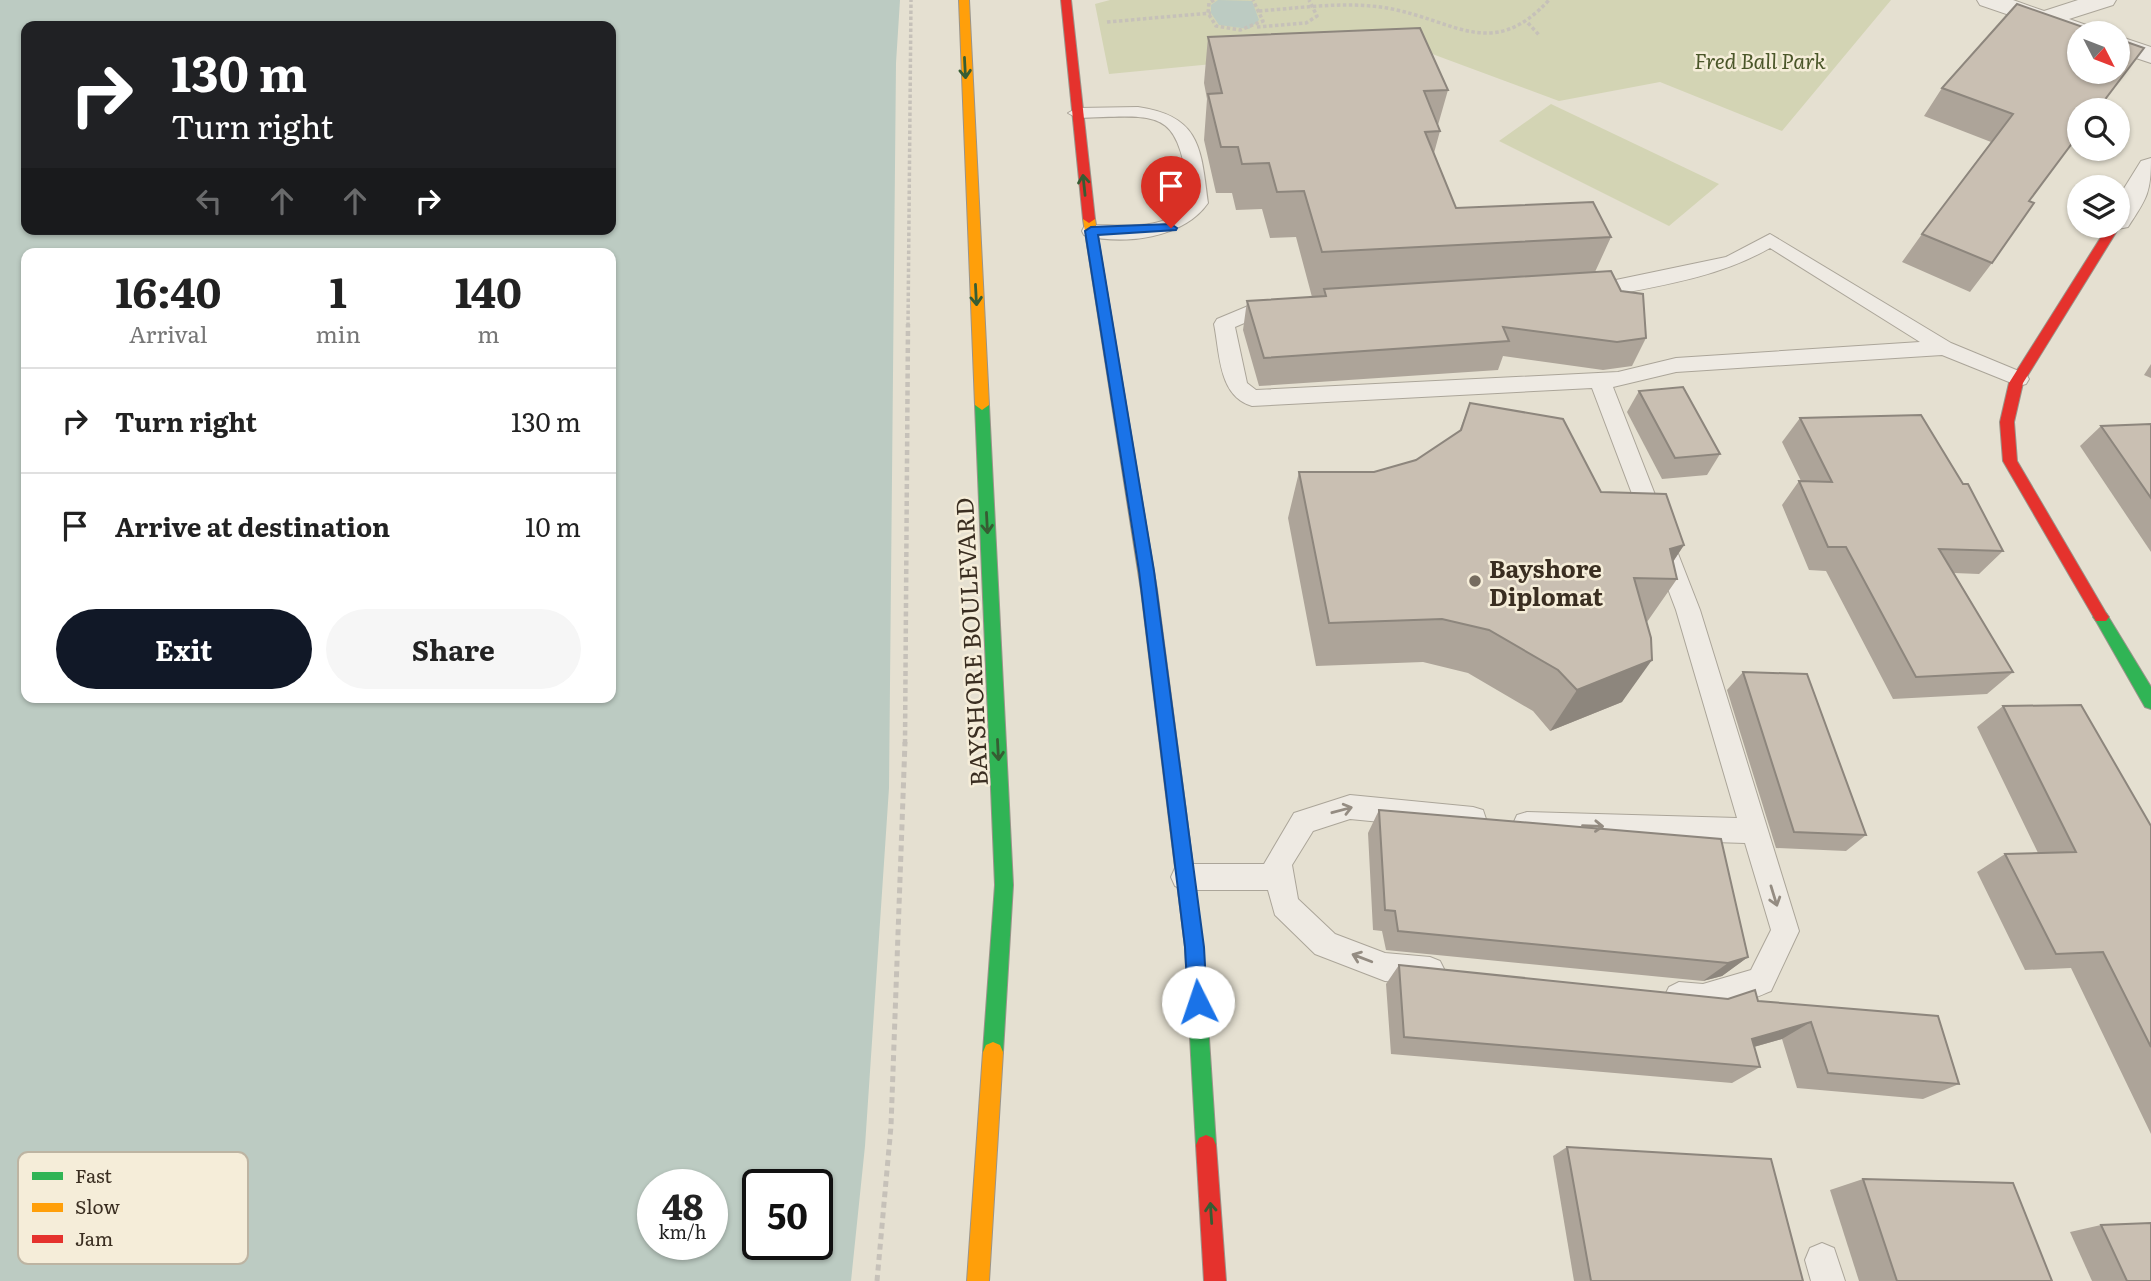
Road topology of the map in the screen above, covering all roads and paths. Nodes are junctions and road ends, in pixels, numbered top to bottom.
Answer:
1 (911, 0) edge
2 (964, 0) edge
3 (1066, 0) edge
4 (1214, 0) edge
5 (1253, 0) edge
6 (1309, 0) edge
7 (1549, 0) edge
8 (1989, 0) edge
9 (2104, 0) edge
10 (1313, 7) junction
11 (1259, 11) junction
12 (1210, 13) junction
13 (2043, 19) junction
14 (1102, 23) dead end
15 (1528, 23) junction
16 (1256, 27) junction
17 (2067, 27) edge
18 (1539, 35) dead end
19 (2130, 48) edge
20 (2151, 55) edge
21 (1077, 113) junction
22 (2151, 167) edge
23 (2130, 201) edge
24 (1091, 231) junction
25 (2107, 238) edge
26 (1572, 294) edge
27 (1294, 309) edge
28 (1944, 348) junction
29 (1599, 379) junction
30 (2019, 379) junction
31 (2151, 702) edge
32 (1754, 831) junction
33 (1185, 877) junction
34 (1281, 877) junction
35 (1454, 974) edge
36 (1647, 993) edge
37 (877, 1281) edge
38 (978, 1281) edge
39 (1215, 1281) edge

1 - 37 path
2 -> 38 main road, BAYSHORE BOULEVARD
3 - 21 main road
4 - 12 path
5 - 11 path
6 - 10 path
7 - 15 path
8 - 13 street
9 - 13 street
10 - 11 path
10 - 15 path
10 - 16 path
11 - 16 path
12 - 14 path
12 - 16 path
13 - 17 street
15 - 18 path
19 - 20 street
24 -> 21 main road
21 - 24 lane
22 - 23 street
24 - 33 main road
25 - 30 main road
26 - 28 lane
27 - 29 lane
28 - 29 lane
28 - 30 lane
29 - 32 lane
30 - 31 main road
34 -> 32 lane
32 -> 36 lane
33 - 34 lane
39 -> 33 main road
35 -> 34 lane

